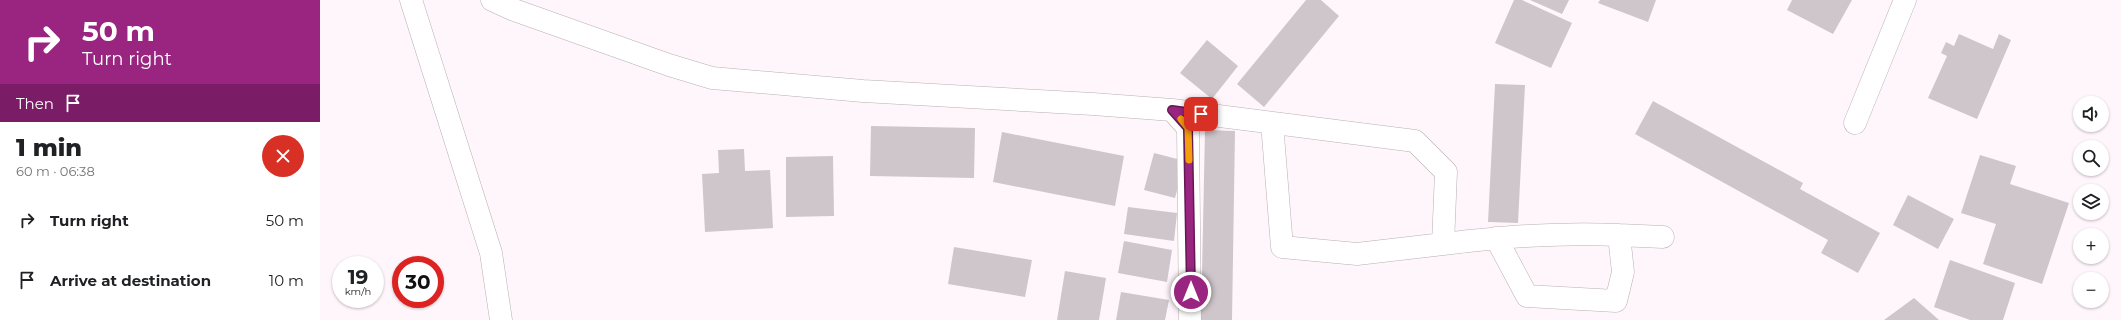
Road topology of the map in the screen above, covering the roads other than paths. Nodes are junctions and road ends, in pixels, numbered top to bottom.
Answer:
1 (411, 0) edge
2 (492, 0) edge
3 (1906, 0) edge
4 (1172, 110) junction
5 (1272, 123) junction
6 (1855, 123) dead end
7 (1620, 235) junction
8 (1663, 237) dead end
9 (1496, 238) junction
10 (1443, 244) junction
11 (501, 320) edge
12 (1190, 320) edge

1 - 11 street
2 - 4 street
3 - 6 street
4 - 5 street
4 - 12 street
5 - 10 street
5 - 10 street
7 - 8 street
7 - 9 street
7 - 9 street
9 - 10 street

